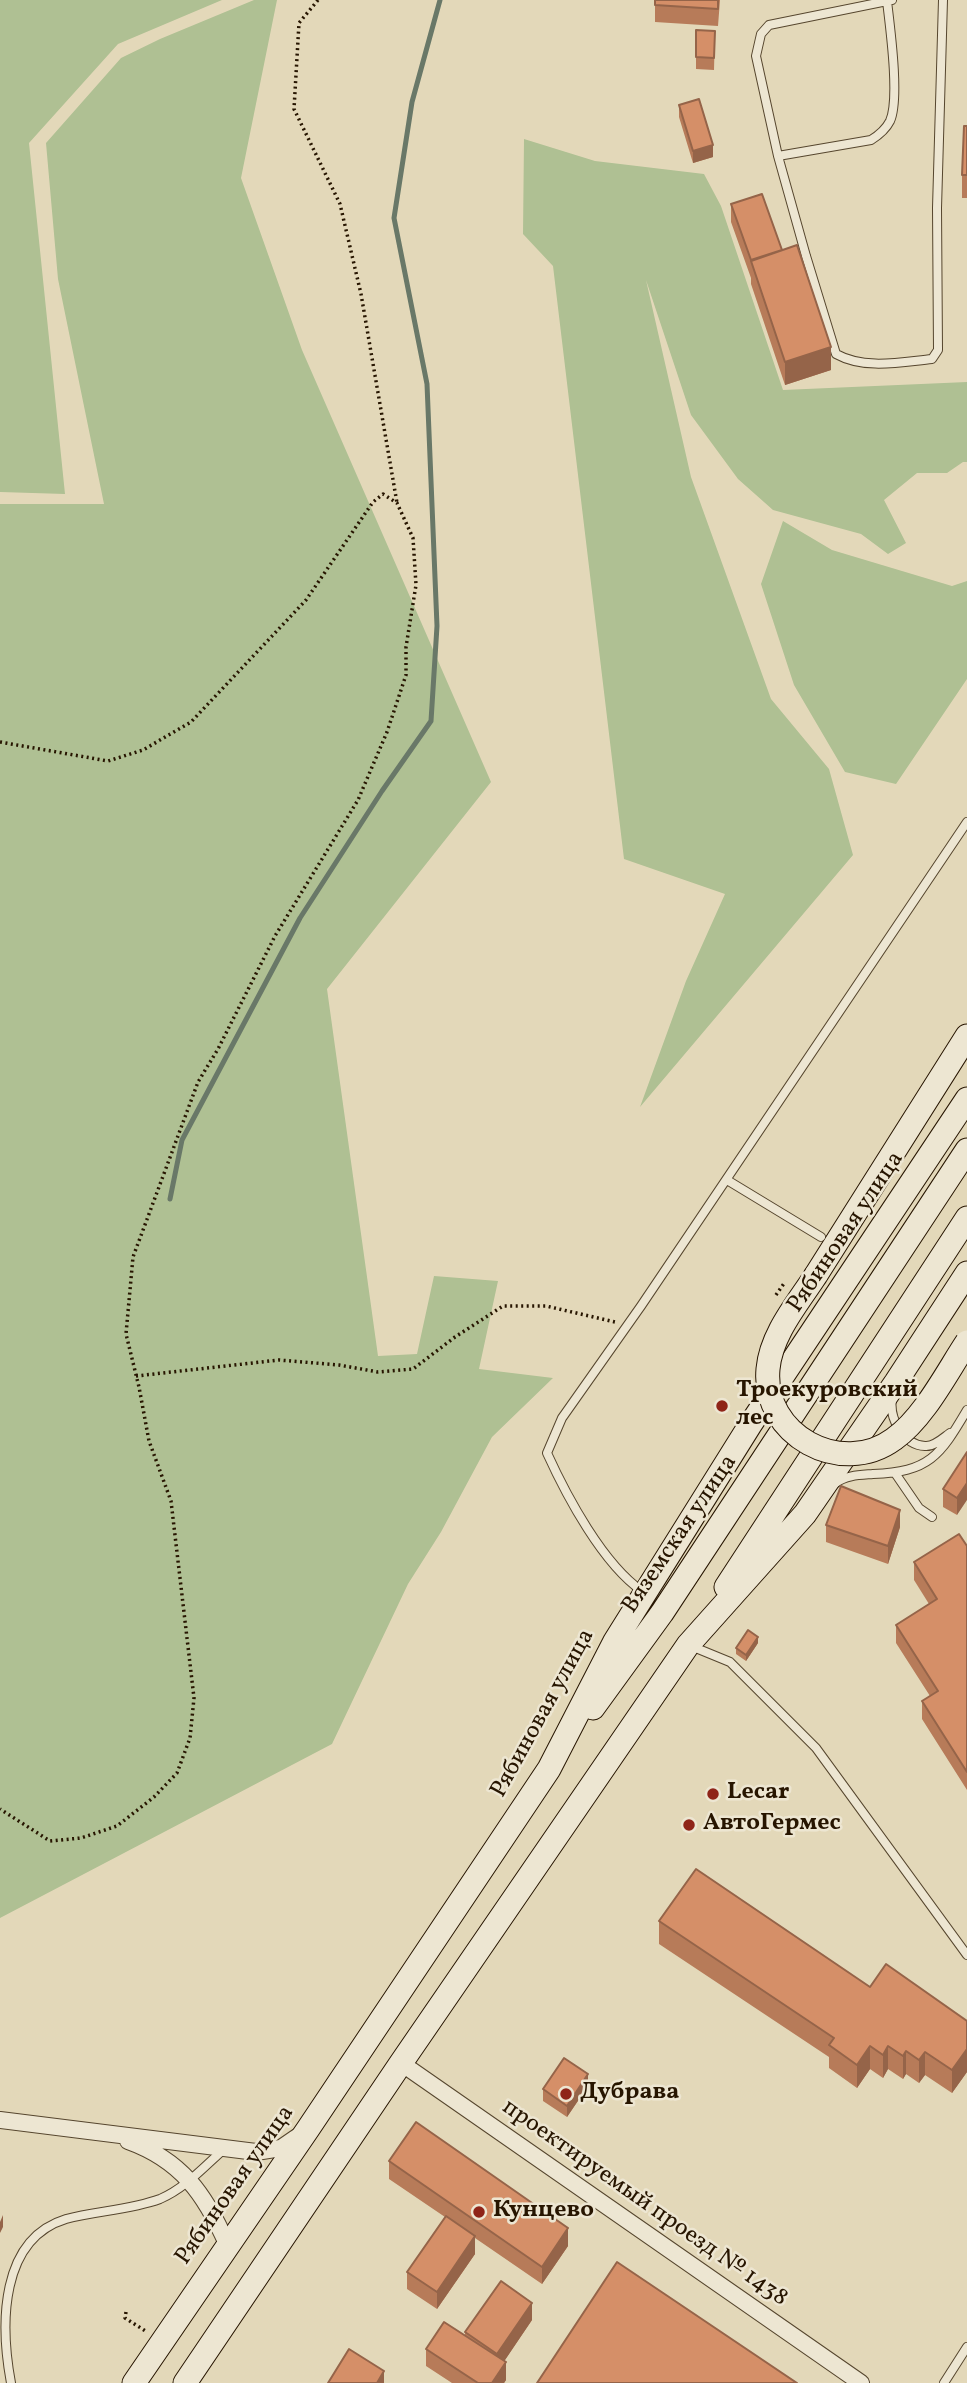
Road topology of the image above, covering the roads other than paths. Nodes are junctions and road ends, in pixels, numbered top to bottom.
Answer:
1 (890, 0) edge
2 (943, 0) edge
3 (778, 156) junction
4 (967, 822) edge
5 (967, 1036) edge
6 (967, 1099) edge
7 (967, 1150) edge
8 (727, 1180) junction
9 (967, 1218) edge
10 (821, 1237) dead end
11 (967, 1273) edge
12 (967, 1342) edge
13 (896, 1382) junction
14 (967, 1410) edge
15 (955, 1430) junction
16 (895, 1473) junction
17 (805, 1514) junction
18 (932, 1517) dead end
19 (645, 1593) junction
20 (688, 1645) junction
21 (549, 1769) junction
22 (967, 1955) edge
23 (401, 2063) junction
24 (0, 2120) edge
25 (308, 2129) junction
26 (98, 2133) junction
27 (225, 2148) junction
28 (190, 2180) junction
29 (228, 2244) junction
30 (967, 2347) edge
31 (11, 2383) edge
32 (134, 2383) edge
33 (185, 2383) edge
34 (861, 2383) edge
35 (944, 2383) edge

1 - 3 lane
1 - 3 lane
2 - 3 lane
4 - 8 lane
5 - 12 main road, bridge
6 - 19 main road, Рябиновая улица
7 - 21 main road, Вяземская улица
8 - 10 lane
8 - 19 lane
9 - 20 main road
11 - 13 main road
13 - 15 lane
13 - 17 main road
14 - 15 lane
15 - 16 lane
16 - 17 lane
16 - 18 lane
17 - 20 main road
19 - 21 main road, Рябиновая улица
20 - 22 lane
20 - 23 main road
21 - 25 main road, Рябиновая улица
23 - 33 main road
23 - 34 street, проектируемый проезд № 1438
24 - 26 street
25 - 27 street
25 - 29 main road, Рябиновая улица
26 - 27 street
26 - 28 street
27 - 28 lane
28 - 29 street
28 - 31 lane
29 - 32 main road, Рябиновая улица
30 - 35 lane

